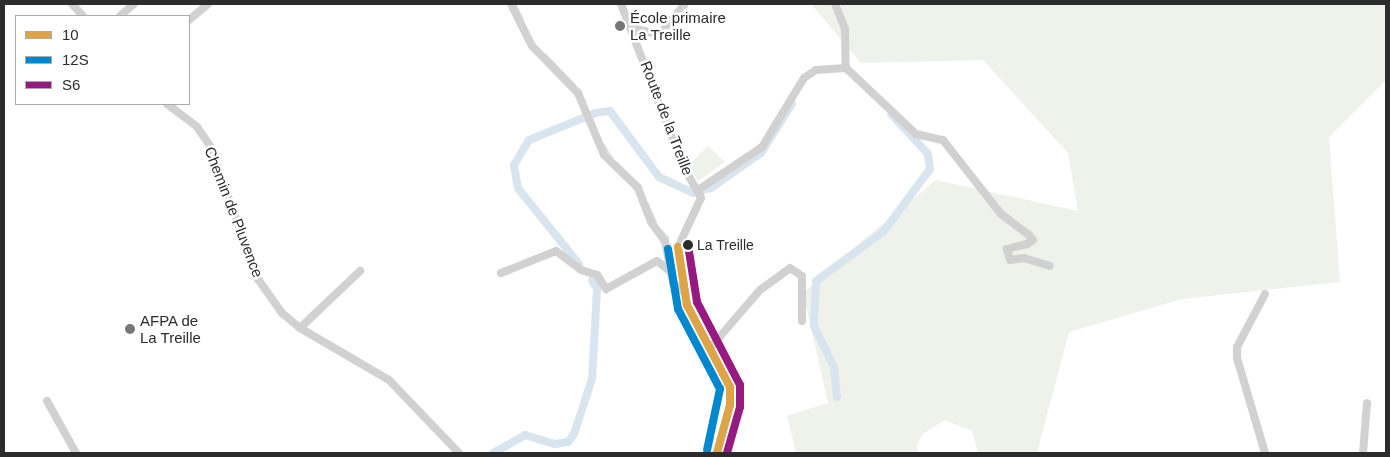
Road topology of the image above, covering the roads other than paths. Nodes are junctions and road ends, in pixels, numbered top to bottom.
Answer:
1 (72, 4) edge
2 (134, 4) edge
3 (208, 4) edge
4 (511, 4) edge
5 (621, 4) edge
6 (685, 4) edge
7 (835, 4) edge
8 (82, 15) edge
9 (121, 15) edge
10 (190, 19) edge
11 (631, 27) junction
12 (846, 68) junction
13 (168, 105) edge
14 (699, 192) junction
15 (1050, 266) dead end
16 (360, 271) dead end
17 (671, 272) junction
18 (501, 273) dead end
19 (683, 291) junction
20 (1264, 294) dead end
21 (802, 321) dead end
22 (300, 328) junction
23 (710, 348) junction
24 (47, 400) dead end
25 (1367, 403) dead end
26 (76, 453) edge
27 (459, 453) edge
28 (718, 453) edge
29 (1265, 453) edge
30 (1363, 453) edge

1 - 8 street
2 - 9 street
3 - 10 street
4 - 17 street
5 - 11 street, Route de la Treille
6 - 11 street
7 - 12 street
11 - 14 street, Route de la Treille
12 - 14 street
12 - 15 street
13 - 22 street, Chemin de Pluvence
14 - 19 street
16 - 22 street
17 - 18 street
17 - 19 street
19 - 23 street
20 - 29 street
21 - 23 street
22 - 27 street, Chemin de Pluvence
23 - 28 street
24 - 26 street
25 - 30 street

